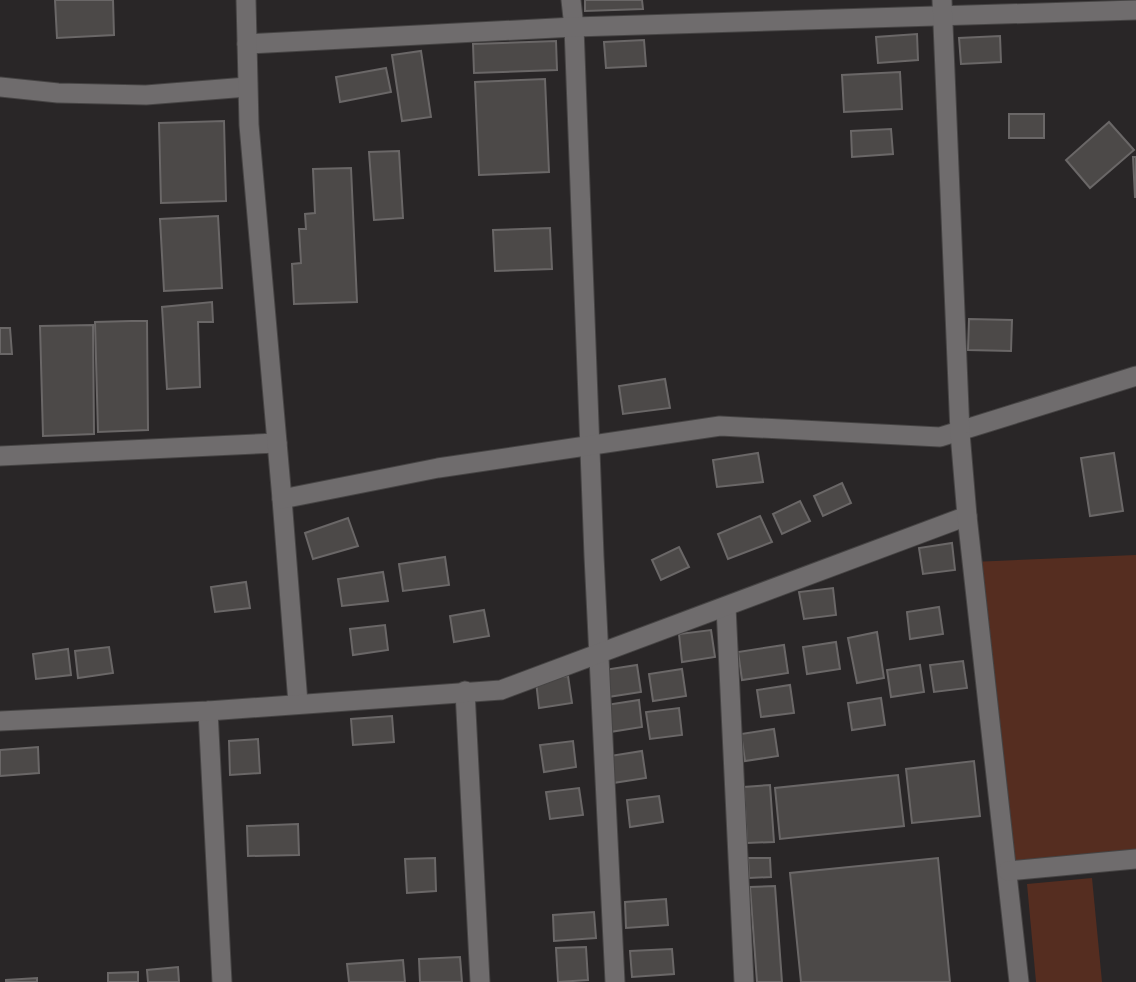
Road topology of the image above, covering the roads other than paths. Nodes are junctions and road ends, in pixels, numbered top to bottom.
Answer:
1 (246, 0) edge
2 (571, 0) edge
3 (942, 8) edge
4 (1136, 10) edge
5 (574, 27) junction
6 (247, 44) junction
7 (0, 87) edge
8 (247, 87) junction
9 (1136, 376) edge
10 (960, 433) junction
11 (277, 443) junction
12 (589, 446) junction
13 (0, 456) edge
14 (282, 499) junction
15 (967, 516) junction
16 (726, 607) junction
17 (598, 654) junction
18 (465, 691) junction
19 (298, 703) junction
20 (208, 711) junction
21 (0, 721) edge
22 (1136, 859) edge
23 (1008, 871) junction
24 (222, 982) edge
25 (480, 982) edge
26 (615, 982) edge
27 (744, 982) edge
28 (1019, 982) edge

1 - 6 street
2 - 5 street
3 - 4 street
3 - 5 street
3 - 10 street
5 - 6 street
5 - 12 street
6 - 8 street
7 - 8 street
8 - 11 street
9 - 10 street
10 - 12 street
10 - 15 street
11 - 13 street
11 - 14 street
12 - 14 street
12 - 17 street
14 - 19 street
15 - 16 street
15 - 23 street
16 - 17 street
16 - 27 street
17 - 18 street
17 - 26 street
18 - 19 street
18 - 25 street
19 - 20 street
20 - 21 street
20 - 24 street
22 - 23 street
23 - 28 street

